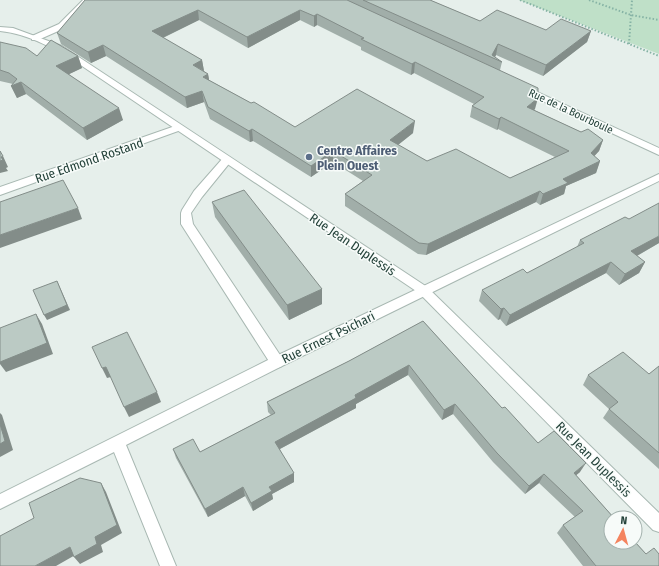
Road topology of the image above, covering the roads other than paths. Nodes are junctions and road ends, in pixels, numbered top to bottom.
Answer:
1 (87, 0) edge
2 (0, 28) edge
3 (35, 38) junction
4 (516, 86) edge
5 (178, 128) junction
6 (659, 152) edge
7 (227, 160) junction
8 (659, 177) edge
9 (0, 191) edge
10 (423, 290) junction
11 (277, 362) junction
12 (118, 443) junction
13 (0, 502) edge
14 (659, 524) edge
15 (168, 566) edge

1 - 3 street
2 - 3 street, Rue Jean Duplessis
3 - 5 street, Rue Jean Duplessis
4 - 6 street, Rue de la Bourboule
5 - 7 street, Rue Jean Duplessis
5 - 9 street, Rue Edmond Rostand
7 - 10 street, Rue Jean Duplessis
7 - 11 street
8 - 10 street, Rue Ernest Psichari
10 - 11 street, Rue Ernest Psichari
10 - 14 street, Rue Jean Duplessis
11 - 12 street, Rue Ernest Psichari
12 - 13 street, Rue Ernest Psichari
12 - 15 street

